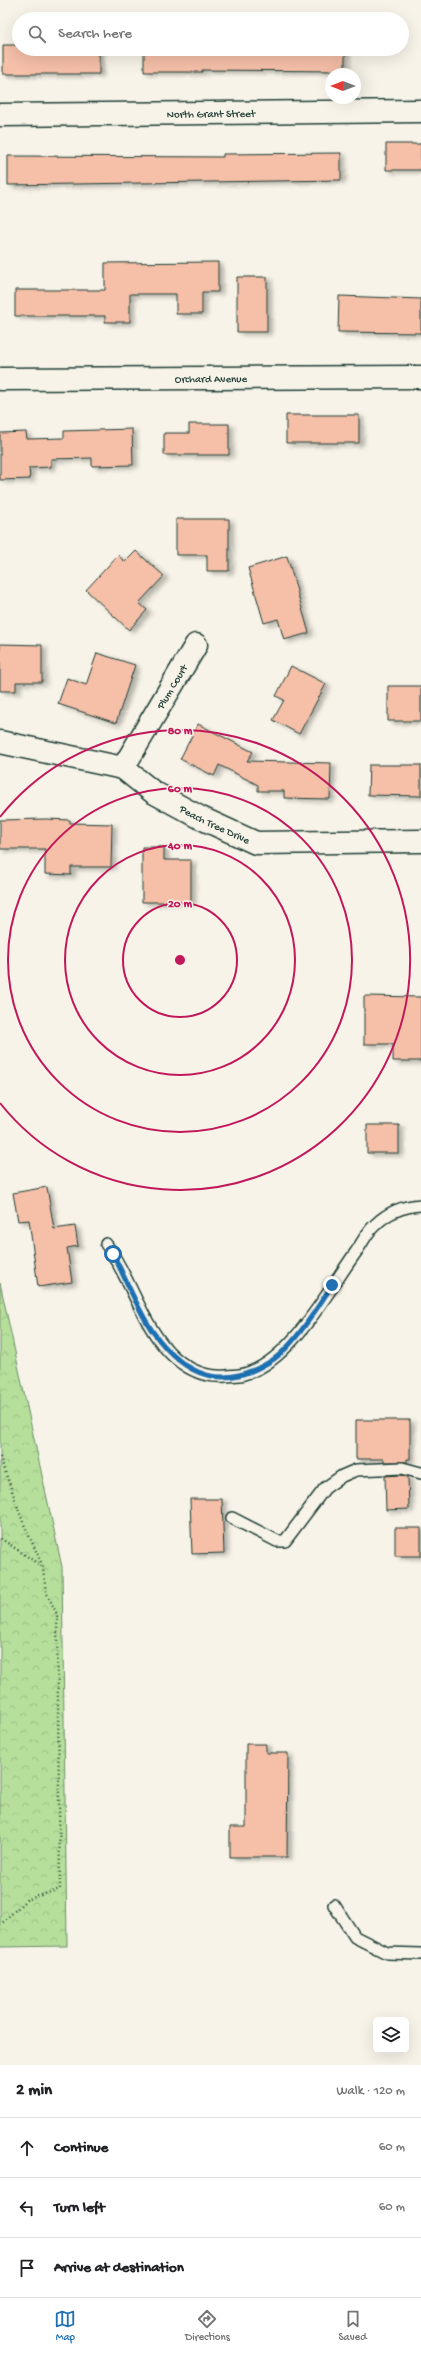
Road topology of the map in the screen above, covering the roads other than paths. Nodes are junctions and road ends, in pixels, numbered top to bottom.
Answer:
1 (421, 111) edge
2 (0, 115) edge
3 (421, 377) edge
4 (0, 379) edge
5 (196, 645) dead end
6 (0, 742) edge
7 (123, 768) junction
8 (421, 842) edge
9 (421, 1205) edge
10 (106, 1244) dead end
11 (421, 1473) edge
12 (232, 1518) dead end
13 (334, 1905) dead end
14 (421, 1954) edge

1 - 2 street, North Grant Street
3 - 4 street, Orchard Avenue
5 - 7 street, Plum Court
6 - 7 street, Peach Tree Drive
7 - 8 street, Peach Tree Drive
9 - 10 lane
11 - 12 lane
13 - 14 lane

